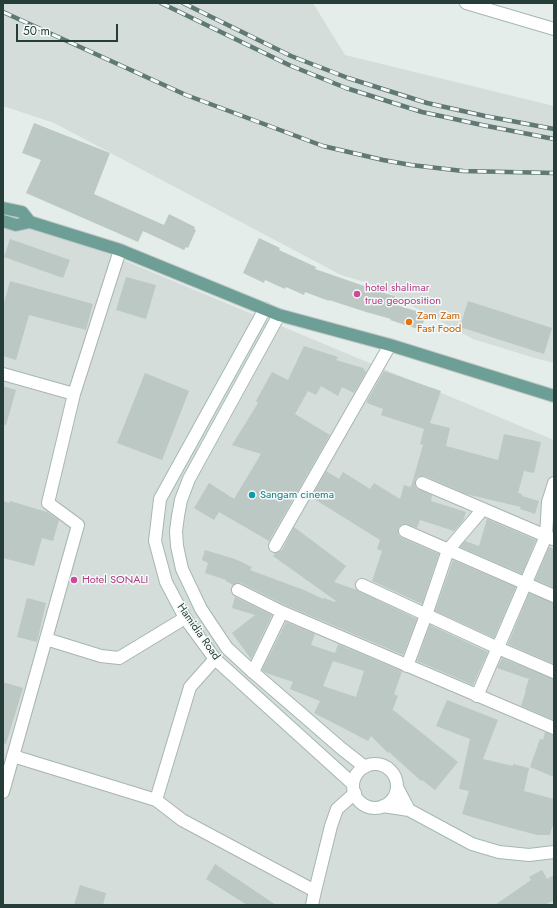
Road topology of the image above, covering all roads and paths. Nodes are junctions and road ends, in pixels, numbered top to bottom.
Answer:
1 (466, 3) edge
2 (554, 30) edge
3 (3, 208) edge
4 (3, 221) edge
5 (30, 222) junction
6 (120, 250) junction
7 (265, 309) junction
8 (279, 315) junction
9 (390, 345) junction
10 (3, 374) edge
11 (74, 394) junction
12 (554, 396) edge
13 (422, 483) dead end
14 (554, 483) edge
15 (159, 506) junction
16 (179, 509) junction
17 (483, 509) junction
18 (405, 531) dead end
19 (550, 538) edge
20 (275, 546) dead end
21 (448, 550) junction
22 (526, 584) junction
23 (362, 585) dead end
24 (238, 590) dead end
25 (554, 596) edge
26 (282, 612) junction
27 (426, 615) junction
28 (185, 618) junction
29 (46, 639) junction
30 (498, 648) junction
31 (215, 659) junction
32 (408, 666) junction
33 (253, 672) junction
34 (554, 672) edge
35 (477, 696) junction
36 (554, 728) edge
37 (9, 762) edge
38 (365, 767) junction
39 (397, 787) junction
40 (354, 789) junction
41 (3, 792) edge
42 (156, 800) junction
43 (383, 806) junction
44 (409, 810) junction
45 (554, 852) edge
46 (315, 890) junction
47 (312, 905) edge

1 - 2 street
3 - 5 main road
4 - 5 main road
5 - 6 main road
6 - 7 main road
6 - 11 street
7 - 8 main road
7 - 15 street, Hamidia Road
8 - 9 main road
8 - 16 street, Hamidia Road
9 - 12 main road
9 - 20 street
10 - 11 street
11 - 29 street
13 - 17 street
14 - 19 street
15 - 16 street
15 - 28 street, Hamidia Road
16 - 33 street, Hamidia Road
17 - 19 street
17 - 21 street
18 - 21 street
19 - 22 street
21 - 22 street
21 - 27 street
22 - 25 street
22 - 30 street
23 - 27 street
24 - 26 street
26 - 32 street
26 - 33 street
27 - 30 street
27 - 32 street
28 - 29 street
28 - 31 street, Hamidia Road
29 - 37 street
30 - 34 street
30 - 35 street
31 - 40 street, Hamidia Road
31 - 42 street
32 - 35 street
33 - 38 street, Hamidia Road
35 - 36 street
37 - 41 street
37 - 42 street
38 - 39 street
38 - 40 street
39 - 43 street
39 - 44 street
40 - 43 street
40 - 46 street
42 - 46 street
43 - 44 street
44 - 45 street
46 - 47 street

